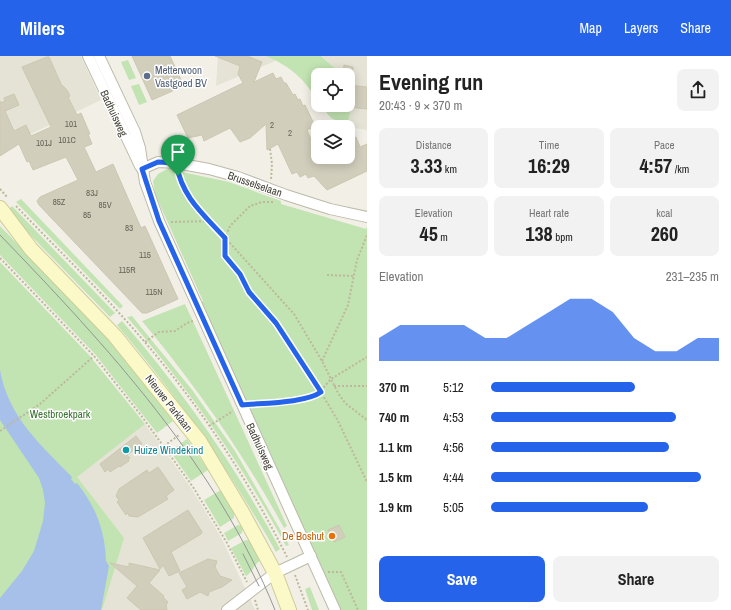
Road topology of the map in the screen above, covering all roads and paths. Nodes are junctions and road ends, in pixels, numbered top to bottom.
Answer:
1 (88, 56) edge
2 (99, 56) edge
3 (270, 149) dead end
4 (176, 163) junction
5 (142, 169) junction
6 (268, 188) junction
7 (280, 202) dead end
8 (0, 208) edge
9 (367, 217) edge
10 (0, 220) edge
11 (159, 221) junction
12 (210, 221) junction
13 (367, 235) edge
14 (225, 238) junction
15 (25, 242) junction
16 (0, 258) edge
17 (327, 275) dead end
18 (353, 276) junction
19 (203, 319) junction
20 (145, 342) dead end
21 (94, 356) junction
22 (367, 357) edge
23 (322, 361) junction
24 (331, 379) junction
25 (334, 386) junction
26 (367, 386) edge
27 (321, 392) junction
28 (242, 405) junction
29 (367, 420) edge
30 (209, 426) dead end
31 (0, 431) edge
32 (367, 482) edge
33 (311, 556) junction
34 (275, 573) junction
35 (319, 575) junction
36 (251, 590) junction
37 (227, 610) edge
38 (258, 610) edge
39 (290, 610) edge
40 (335, 610) edge
41 (358, 610) edge

1 - 5 street, Badhuisweg
2 - 5 street, Badhuisweg
3 - 6 path
4 - 5 street, Brusselselaan
4 - 6 street, Brusselselaan
4 - 12 path
5 - 11 street, Badhuisweg
6 - 9 street, Brusselselaan
7 - 14 path
8 - 15 main road, Nieuwe Parklaan
10 - 15 main road, Nieuwe Parklaan
11 - 12 path
11 - 19 street, Badhuisweg
12 - 14 path
13 - 18 path
14 - 23 path
14 - 27 path
15 - 34 main road, Nieuwe Parklaan
16 - 21 path
17 - 18 path
18 - 23 path
19 - 20 path
19 - 28 street, Badhuisweg
21 - 31 path
21 - 36 path
22 - 24 path
23 - 24 path
24 - 25 path
24 - 27 path
25 - 26 path
25 - 29 path
27 - 28 path
27 - 32 path
28 - 30 path
28 - 33 street, Badhuisweg
33 - 34 street
33 - 35 street, Badhuisweg
34 - 36 street
34 - 39 main road, Nieuwe Parklaan
35 - 40 street, Badhuisweg
35 - 41 path
36 - 37 street
36 - 38 path

